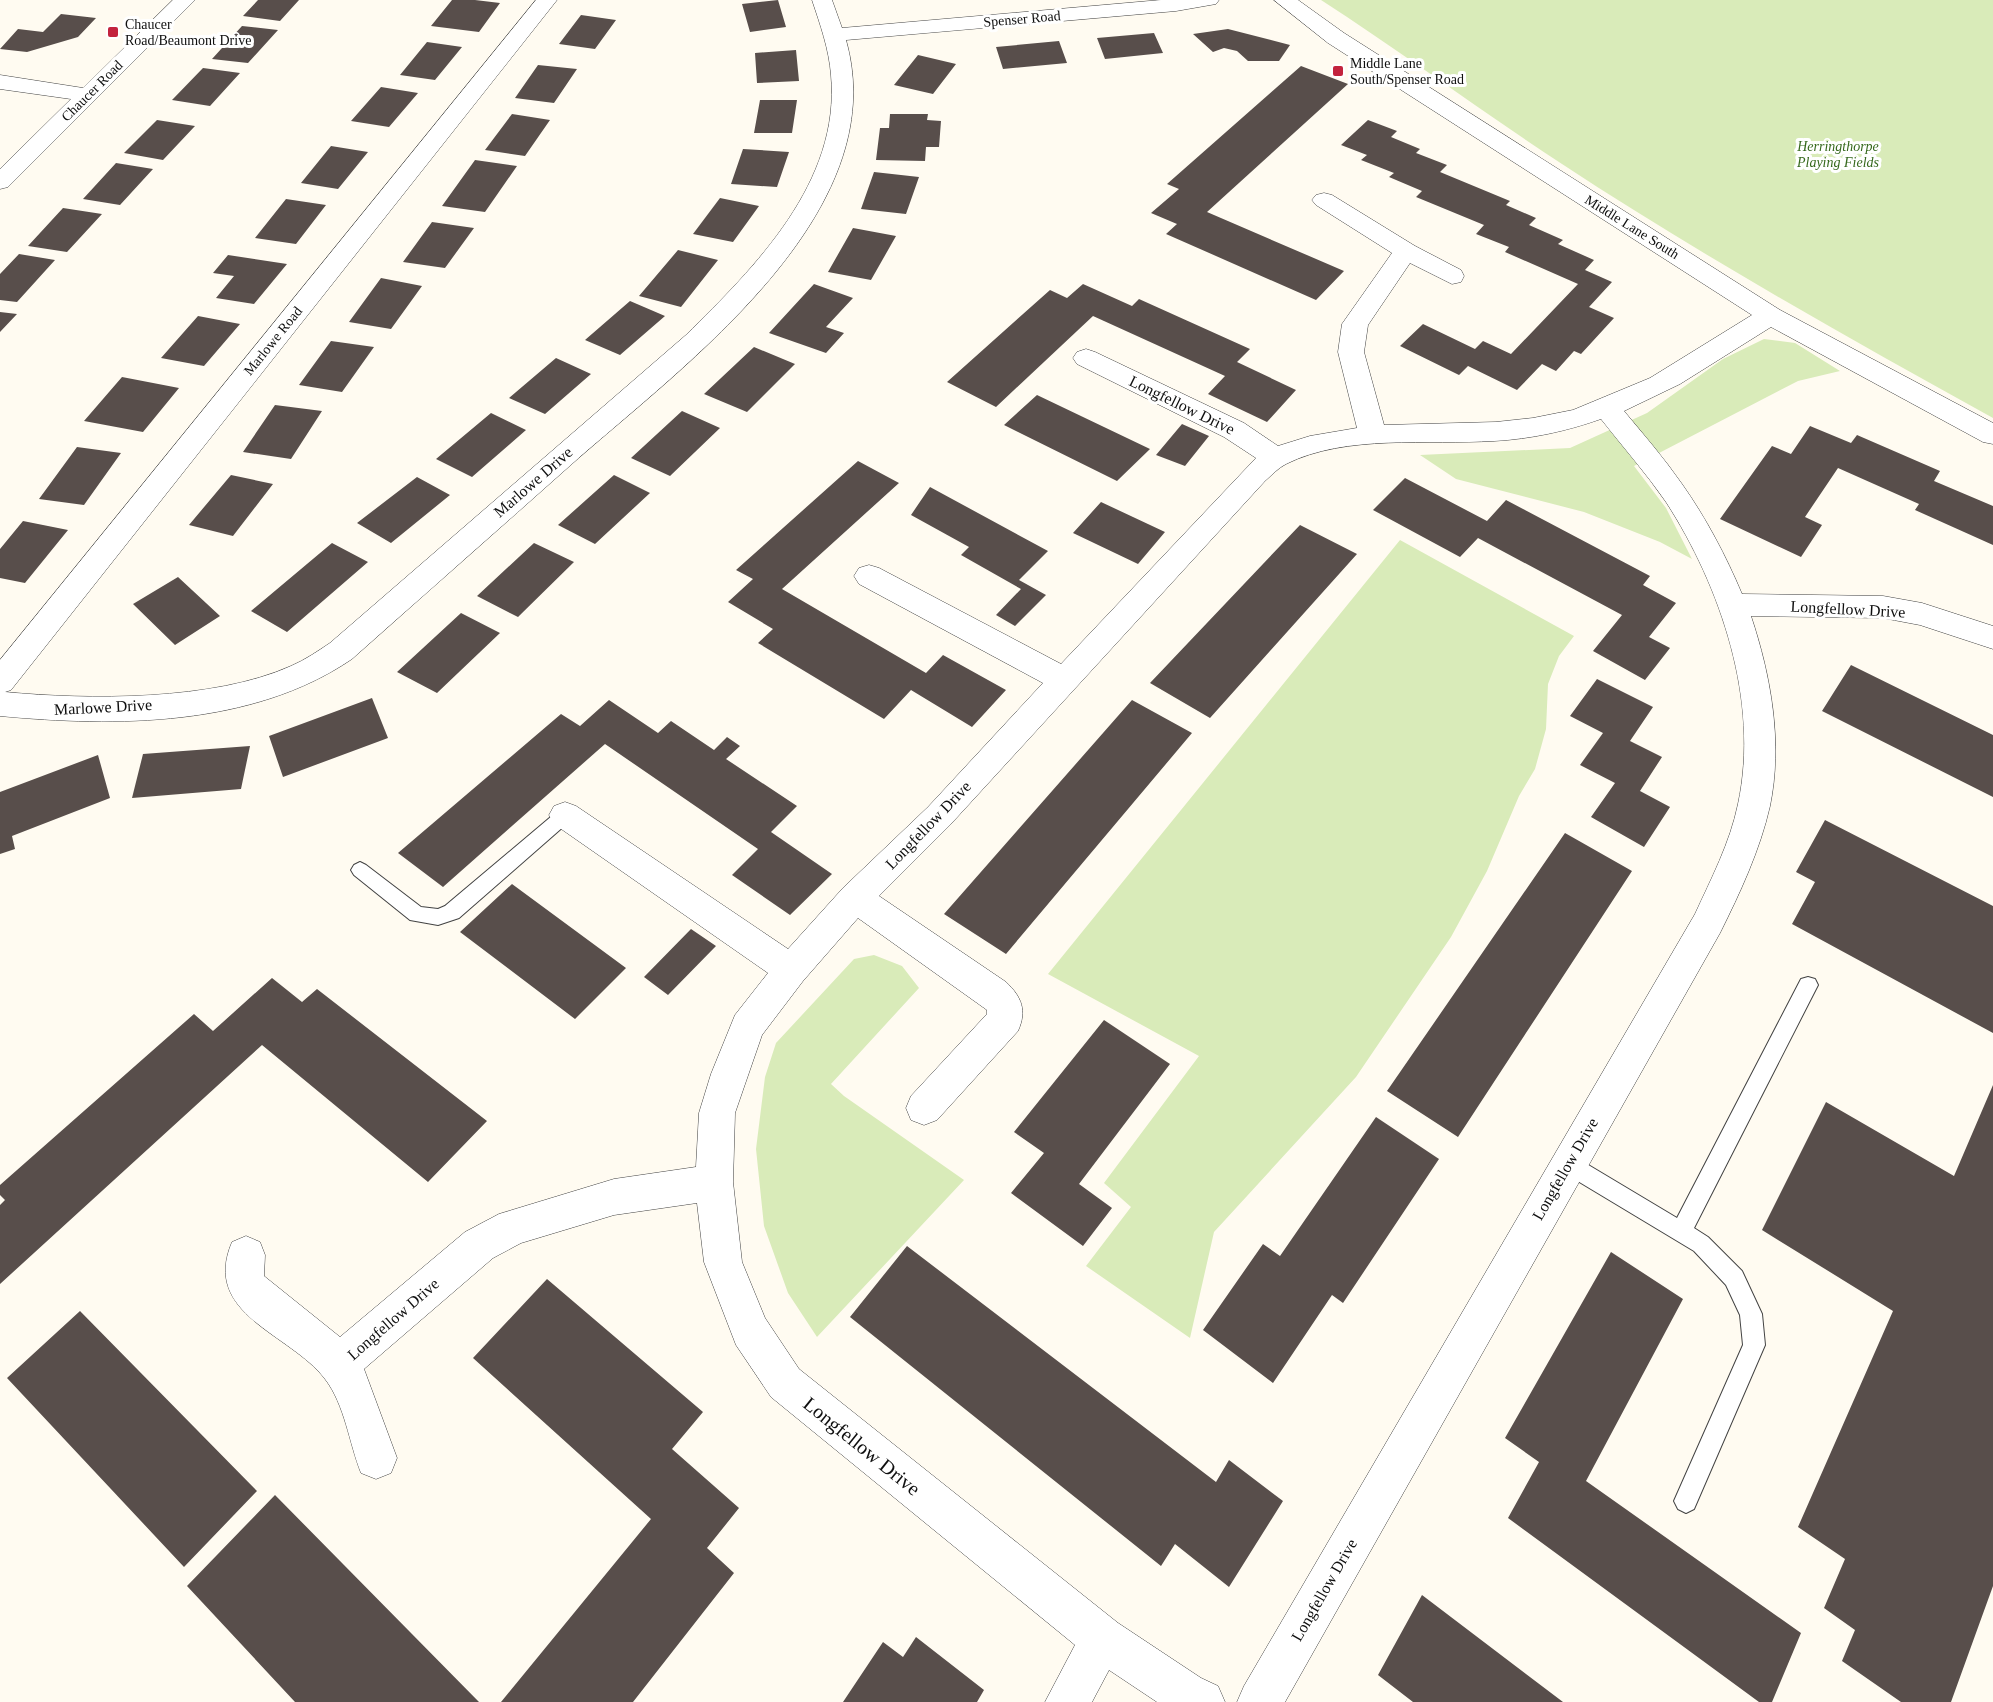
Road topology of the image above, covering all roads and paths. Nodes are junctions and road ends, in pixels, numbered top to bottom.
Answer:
1 (185, 0) edge
2 (547, 0) edge
3 (822, 0) edge
4 (1209, 0) edge
5 (1284, 0) edge
6 (835, 35) junction
7 (0, 82) edge
8 (87, 95) junction
9 (0, 183) edge
10 (1324, 200) dead end
11 (1406, 251) junction
12 (1452, 276) dead end
13 (1772, 316) junction
14 (1086, 358) dead end
15 (1607, 408) junction
16 (1993, 435) edge
17 (1372, 436) junction
18 (1275, 458) junction
19 (869, 576) dead end
20 (1734, 605) junction
21 (1993, 638) edge
22 (1064, 680) junction
23 (0, 682) edge
24 (0, 704) edge
25 (565, 815) joint
26 (360, 870) dead end
27 (855, 898) junction
28 (791, 970) junction
29 (1808, 985) dead end
30 (924, 1108) dead end
31 (1568, 1164) junction
32 (714, 1182) junction
33 (1682, 1231) junction
34 (246, 1255) dead end
35 (339, 1364) junction
36 (376, 1458) dead end
37 (1686, 1501) dead end
38 (1102, 1639) junction
39 (1068, 1702) edge
40 (1202, 1702) edge
41 (1260, 1702) edge

1 - 8 street, Chaucer Road
2 - 23 street, Marlowe Road
3 - 6 street, Marlowe Drive
4 - 6 street, Spenser Road
5 - 13 street, Middle Lane South
6 - 24 street, Marlowe Drive
7 - 8 street
8 - 9 street, Chaucer Road
10 - 11 street
11 - 12 street
11 - 17 street
13 - 15 street, Longfellow Drive
13 - 16 street, Middle Lane South
14 - 18 street, Longfellow Drive
15 - 17 street, Longfellow Drive
15 - 20 street, Longfellow Drive
17 - 18 street, Longfellow Drive
18 - 22 street, Longfellow Drive
19 - 22 street
20 - 21 street, Longfellow Drive
20 - 31 street, Longfellow Drive
22 - 27 street, Longfellow Drive
25 - 26 lane
25 - 28 street
27 - 28 street, Longfellow Drive
27 - 30 street
28 - 32 street, Longfellow Drive
29 - 33 lane
31 - 33 lane
31 - 41 street, Longfellow Drive
32 - 35 street, Longfellow Drive
32 - 38 street, Longfellow Drive
33 - 37 lane
34 - 35 street, Longfellow Drive
35 - 36 street, Longfellow Drive
38 - 39 street
38 - 40 street, Longfellow Drive

